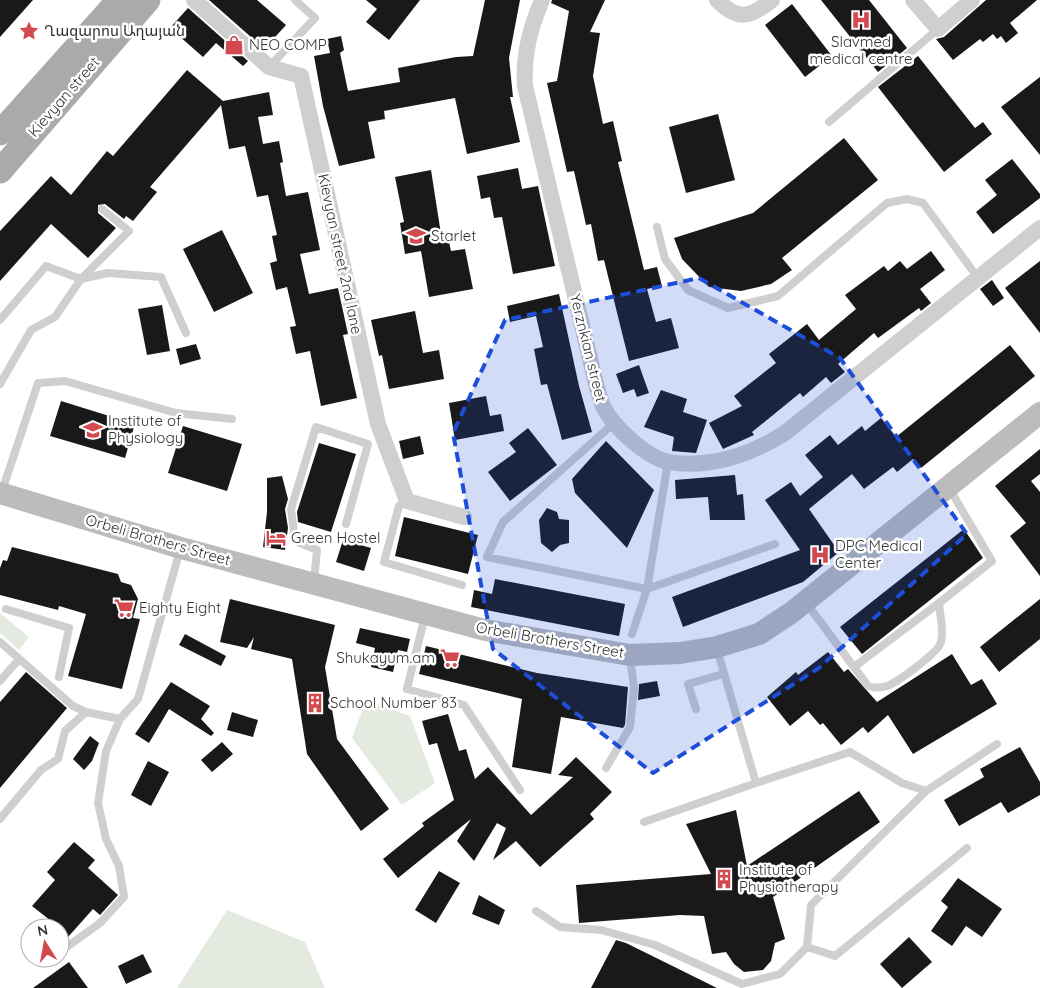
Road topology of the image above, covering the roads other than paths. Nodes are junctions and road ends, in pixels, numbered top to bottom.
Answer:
1 (119, 0) edge
2 (148, 0) edge
3 (194, 0) edge
4 (295, 0) edge
5 (542, 0) edge
6 (717, 0) edge
7 (772, 0) edge
8 (913, 0) edge
9 (972, 0) edge
10 (938, 29) junction
11 (269, 67) junction
12 (53, 92) junction
13 (829, 122) dead end
14 (2, 128) edge
15 (0, 171) edge
16 (102, 209) dead end
17 (657, 227) dead end
18 (1040, 228) edge
19 (978, 278) junction
20 (82, 279) junction
21 (0, 320) edge
22 (186, 333) dead end
23 (0, 384) edge
24 (1040, 413) edge
25 (232, 419) dead end
26 (614, 423) junction
27 (668, 462) junction
28 (948, 486) junction
29 (1, 493) edge
30 (407, 501) junction
31 (464, 518) dead end
32 (346, 524) dead end
33 (775, 544) dead end
34 (181, 548) junction
35 (314, 584) junction
36 (462, 585) dead end
37 (647, 589) junction
38 (806, 602) junction
39 (939, 603) junction
40 (6, 609) dead end
41 (426, 614) junction
42 (0, 642) edge
43 (631, 645) junction
44 (717, 647) junction
45 (19, 659) junction
46 (854, 667) junction
47 (723, 674) junction
48 (59, 677) dead end
49 (0, 681) edge
50 (696, 709) dead end
51 (86, 712) junction
52 (120, 718) junction
53 (998, 744) dead end
54 (606, 768) dead end
55 (756, 783) junction
56 (520, 790) dead end
57 (926, 791) junction
58 (0, 819) edge
59 (644, 822) dead end
60 (968, 848) dead end
61 (536, 911) dead end
62 (70, 945) edge
63 (807, 947) junction

1 - 12 main road, Kievyan street
2 - 12 main road, Kievyan street
3 - 11 street, Kievyan street 2nd lane
4 - 11 lane
5 - 26 street, Yerznkian street
6 - 7 street
8 - 10 street
9 - 10 street
10 - 13 lane
11 - 30 street, Kievyan street 2nd lane
12 - 14 main road, Kievyan street
12 - 15 main road, Kievyan street
16 - 20 lane
17 - 19 lane
18 - 19 street, Yerznkian street
19 - 27 street, Yerznkian street
20 - 21 lane
20 - 22 lane
20 - 23 lane
24 - 28 street, Orbeli Brothers Street
25 - 29 lane
26 - 27 street, Yerznkian street
26 - 37 lane
27 - 37 lane
28 - 38 street, Orbeli Brothers Street
28 - 39 lane
29 - 34 street, Orbeli Brothers Street
30 - 31 street
30 - 36 lane
32 - 35 lane
33 - 37 lane
34 - 35 street, Orbeli Brothers Street
34 - 52 lane
35 - 41 street, Orbeli Brothers Street
37 - 43 lane
38 - 44 street, Orbeli Brothers Street
38 - 46 lane
39 - 46 lane
39 - 46 lane
40 - 48 lane
41 - 43 street, Orbeli Brothers Street
41 - 56 lane
42 - 45 lane
43 - 44 street, Orbeli Brothers Street
43 - 54 lane
44 - 47 lane
45 - 49 lane
45 - 51 lane
47 - 50 lane
47 - 55 lane
51 - 52 lane
51 - 58 lane
52 - 62 lane
53 - 57 lane
55 - 57 lane
55 - 59 lane
57 - 63 lane
60 - 63 lane
61 - 63 lane

